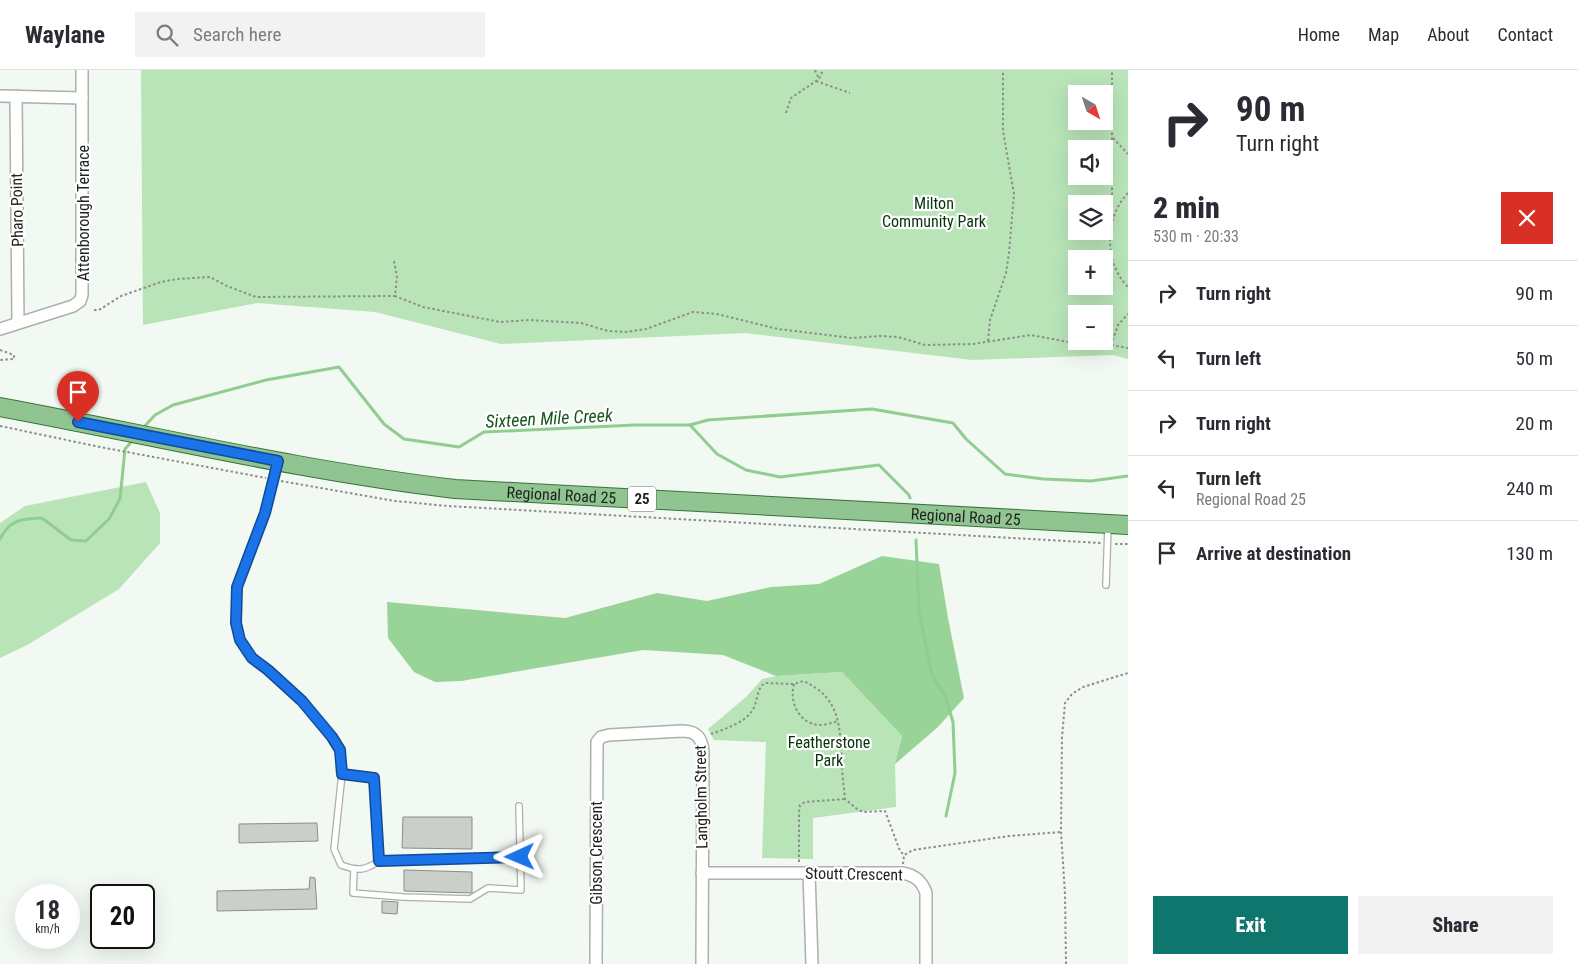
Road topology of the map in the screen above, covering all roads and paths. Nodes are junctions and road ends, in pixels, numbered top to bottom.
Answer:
1 (82, 70) edge
2 (815, 70) edge
3 (823, 70) edge
4 (1003, 70) edge
5 (1112, 70) edge
6 (819, 79) junction
7 (816, 81) junction
8 (850, 93) dead end
9 (0, 96) edge
10 (16, 96) junction
11 (82, 98) junction
12 (786, 113) dead end
13 (1112, 137) junction
14 (1128, 154) edge
15 (1128, 193) edge
16 (1112, 195) edge
17 (1113, 218) edge
18 (1111, 240) edge
19 (394, 261) dead end
20 (1128, 287) edge
21 (395, 296) junction
22 (94, 310) dead end
23 (1128, 314) edge
24 (18, 323) junction
25 (0, 329) edge
26 (1113, 339) edge
27 (988, 342) junction
28 (1068, 342) edge
29 (1113, 345) edge
30 (1128, 348) edge
31 (0, 350) edge
32 (0, 360) edge
33 (0, 408) edge
34 (0, 426) edge
35 (163, 459) dead end
36 (278, 461) junction
37 (1108, 524) junction
38 (1128, 525) edge
39 (1106, 585) dead end
40 (1128, 673) edge
41 (794, 684) junction
42 (839, 721) junction
43 (712, 734) dead end
44 (596, 742) joint
45 (342, 774) junction
46 (845, 799) junction
47 (519, 806) dead end
48 (1061, 832) junction
49 (904, 855) junction
50 (520, 857) junction
51 (379, 861) junction
52 (799, 862) dead end
53 (354, 870) junction
54 (809, 872) junction
55 (702, 873) junction
56 (902, 873) junction
57 (596, 964) edge
58 (702, 964) edge
59 (812, 964) edge
60 (926, 964) edge
61 (1066, 964) edge

1 - 11 street, Attenborough Terrace
2 - 6 path
3 - 6 path
4 - 27 path
5 - 13 path
6 - 7 path
7 - 8 path
7 - 12 path
9 - 10 street
10 - 11 street
10 - 24 street, Pharo Point
11 - 24 street, Attenborough Terrace
13 - 14 path
13 - 16 path
15 - 17 path
18 - 20 path
19 - 21 path
21 - 22 path
21 - 27 path
23 - 26 path
24 - 25 street, Attenborough Terrace
27 - 28 path
29 - 30 path
31 - 32 path
33 - 36 main road, Regional Road 25 / 25
34 - 35 path
36 - 37 main road, Regional Road 25 / 25
36 - 45 lane
37 - 38 main road, Regional Road 25 / 25
37 - 39 lane
40 - 48 path
41 - 42 path
41 - 42 path
41 - 43 path
42 - 46 path
44 - 55 street, Langholm Street
44 - 57 street, Gibson Crescent
45 - 51 lane
45 - 53 lane
46 - 49 path
46 - 52 path
47 - 50 lane
48 - 49 path
48 - 61 path
49 - 56 path
50 - 51 lane
50 - 53 lane
51 - 53 lane
54 - 55 street, Stoutt Crescent
54 - 56 street, Stoutt Crescent
54 - 59 street
55 - 58 street, Langholm Street
56 - 60 street, Stoutt Crescent

